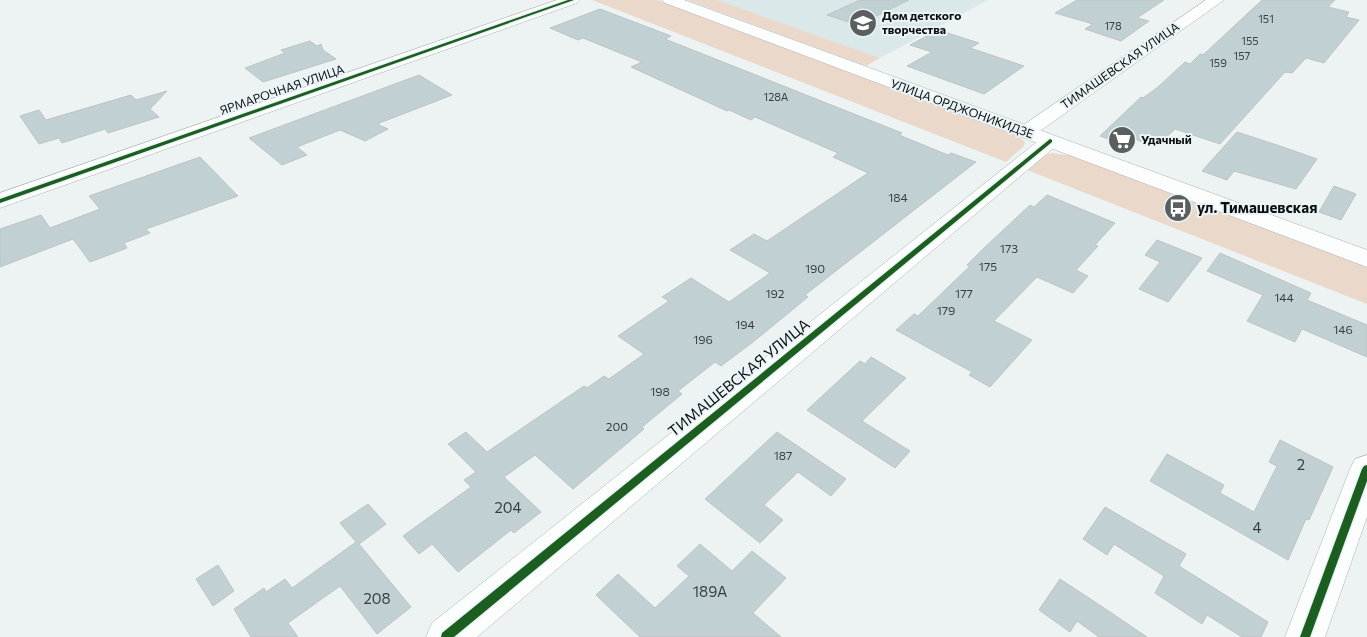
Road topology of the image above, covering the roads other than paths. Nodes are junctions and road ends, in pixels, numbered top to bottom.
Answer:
1 (572, 0) edge
2 (670, 0) edge
3 (1216, 0) edge
4 (1038, 137) junction
5 (0, 201) edge
6 (1367, 259) edge
7 (1367, 469) edge
8 (446, 637) edge
9 (1304, 637) edge

1 - 5 street, ЯРМАРОЧНАЯ УЛИЦА
2 - 4 street, УЛИЦА ОРДЖОНИКИДЗЕ
3 - 4 street, ТИМАШЕВСКАЯ УЛИЦА
4 - 6 street, УЛИЦА ОРДЖОНИКИДЗЕ
4 - 8 street, ТИМАШЕВСКАЯ УЛИЦА
7 - 9 street

